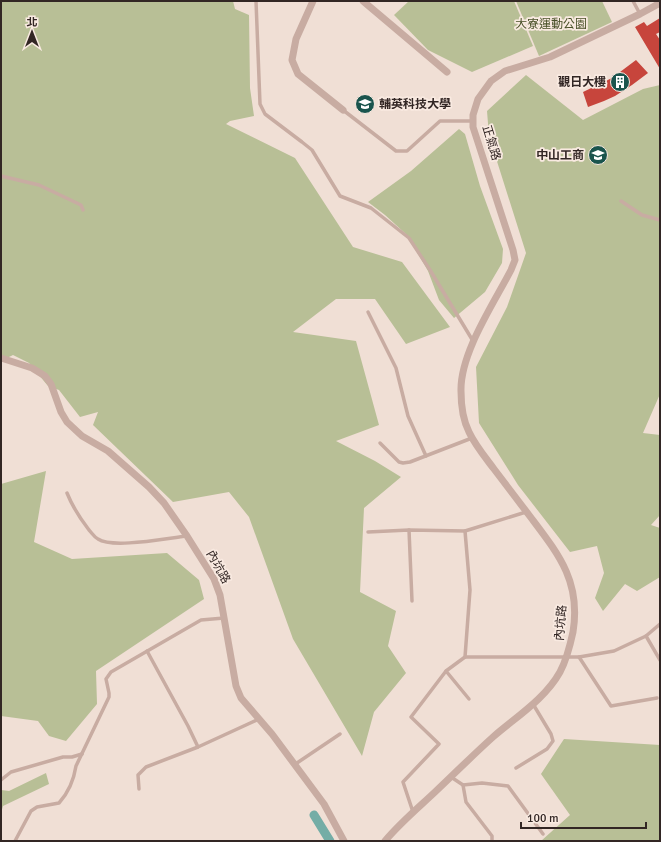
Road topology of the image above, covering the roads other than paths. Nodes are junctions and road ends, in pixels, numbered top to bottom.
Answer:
1 (256, 1) edge
2 (313, 1) edge
3 (363, 1) edge
4 (633, 1) edge
5 (660, 3) edge
6 (640, 14) junction
7 (447, 72) dead end
8 (343, 110) joint
9 (473, 120) junction
10 (1, 176) edge
11 (621, 201) dead end
12 (83, 210) dead end
13 (660, 220) edge
14 (368, 312) dead end
15 (473, 341) junction
16 (1, 358) edge
17 (472, 438) junction
18 (380, 443) dead end
19 (426, 456) junction
20 (68, 493) dead end
21 (526, 512) junction
22 (409, 530) junction
23 (465, 531) junction
24 (368, 532) dead end
25 (187, 536) junction
26 (412, 601) dead end
27 (225, 618) junction
28 (660, 624) edge
29 (646, 636) junction
30 (147, 652) junction
31 (466, 657) junction
32 (568, 657) junction
33 (578, 657) junction
34 (660, 660) edge
35 (446, 671) junction
36 (657, 698) dead end
37 (468, 699) dead end
38 (533, 704) junction
39 (260, 718) junction
40 (340, 734) dead end
41 (198, 747) junction
42 (82, 754) junction
43 (294, 764) junction
44 (516, 768) dead end
45 (451, 777) junction
46 (1, 780) edge
47 (463, 785) junction
48 (139, 789) dead end
49 (413, 812) junction
50 (543, 834) dead end
51 (15, 841) edge
52 (344, 841) edge
53 (385, 841) edge
54 (492, 841) edge

1 - 15 lane
2 - 8 street
3 - 7 street
4 - 6 lane
5 - 6 street, 正氣路
6 - 9 street, 正氣路
8 - 9 lane
9 - 15 street, 正氣路
10 - 12 lane
11 - 13 lane
14 - 19 lane
15 - 17 street, 內坑路
16 - 25 street, 內坑路
17 - 19 lane
17 - 21 street, 內坑路
18 - 19 lane
20 - 25 lane
21 - 23 lane
21 - 32 street, 內坑路
22 - 23 lane
22 - 24 lane
22 - 26 lane
23 - 31 lane
25 - 27 street, 內坑路
27 - 30 lane
27 - 39 street, 內坑路
28 - 29 lane
29 - 33 lane
29 - 34 lane
30 - 41 lane
30 - 42 lane
31 - 32 lane
31 - 35 lane
32 - 33 lane
32 - 38 street, 內坑路
33 - 36 lane
35 - 37 lane
35 - 49 lane
38 - 44 lane
38 - 45 street, 內坑路
39 - 41 lane
39 - 43 street, 內坑路
40 - 43 lane
41 - 48 lane
42 - 46 lane
42 - 51 lane
43 - 52 street, 內坑路
45 - 47 lane
45 - 49 street, 內坑路
47 - 50 lane
47 - 54 lane
49 - 53 street, 內坑路

